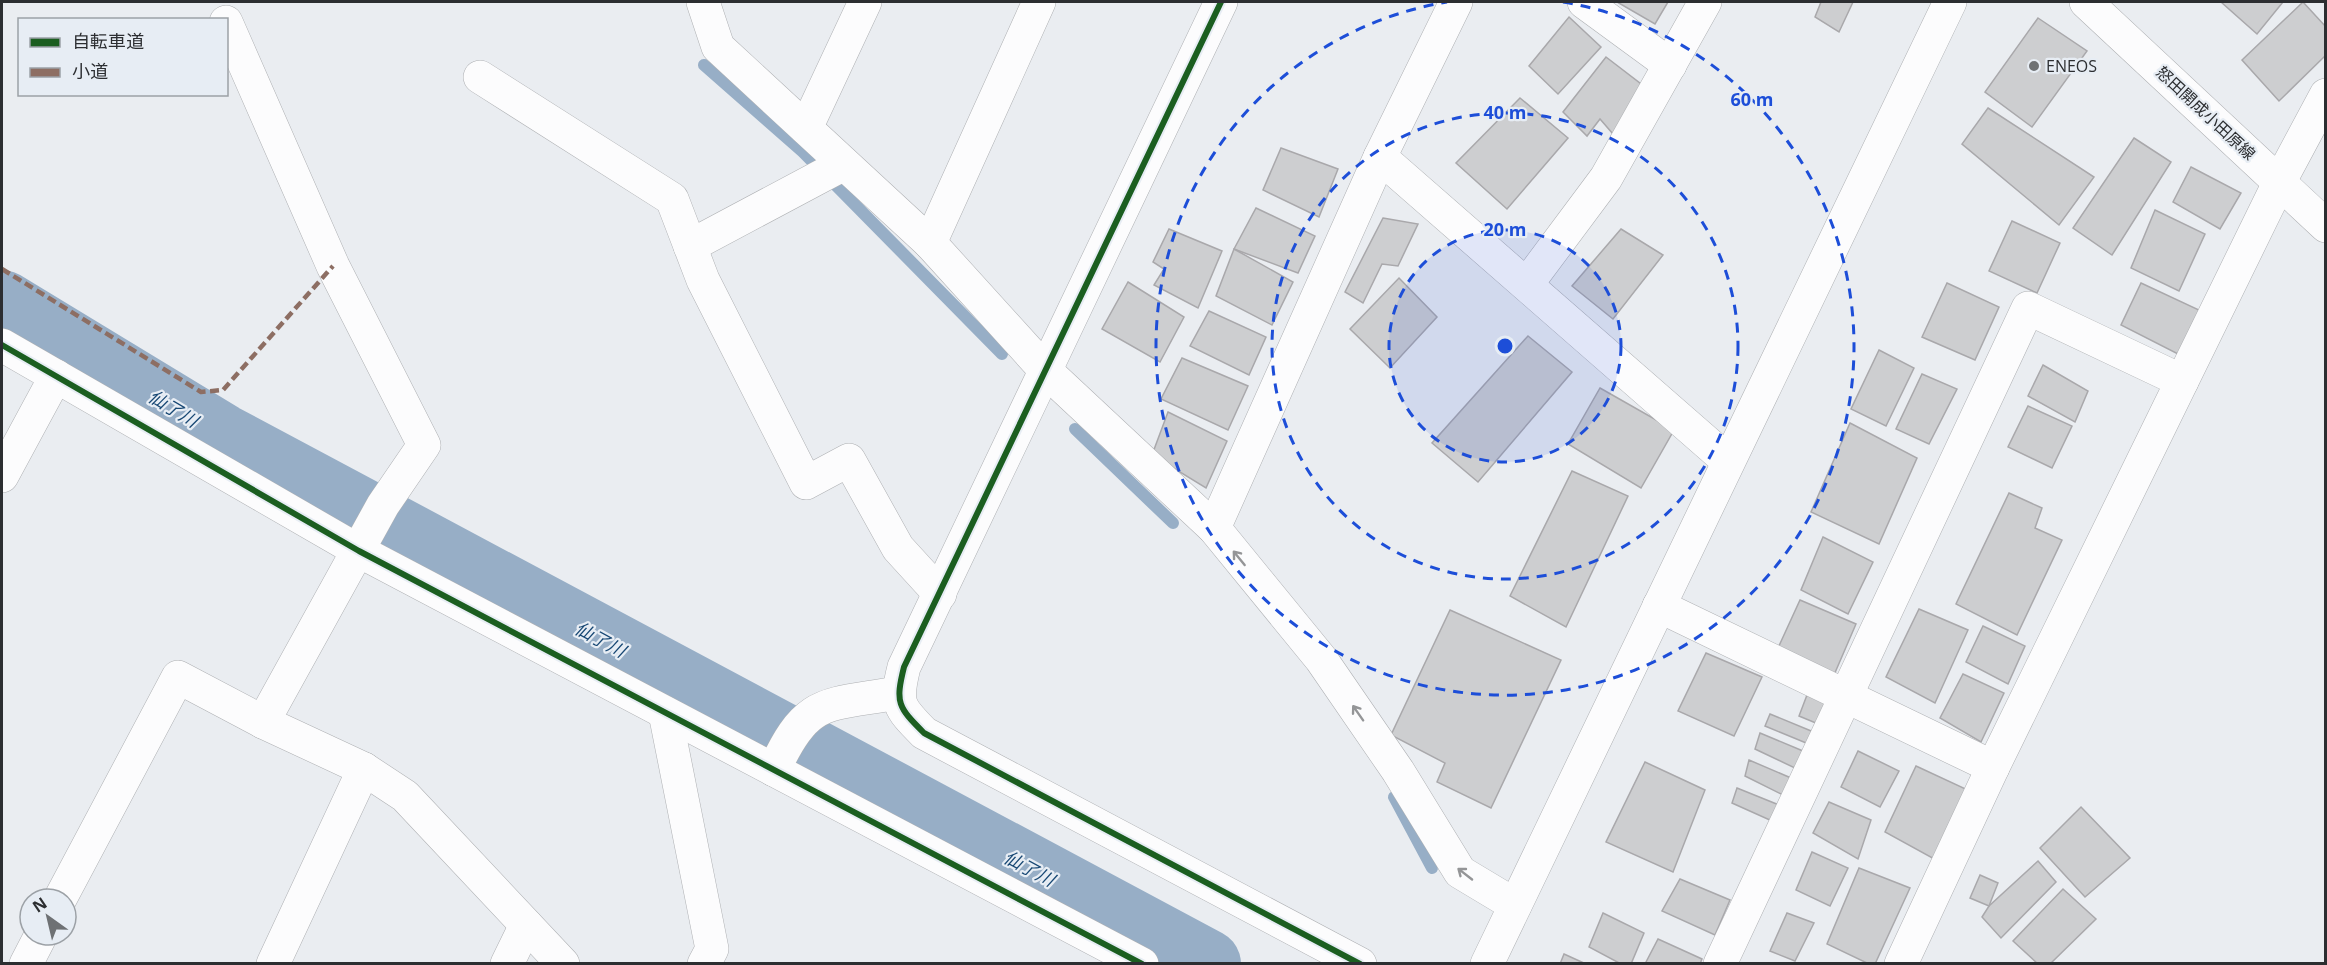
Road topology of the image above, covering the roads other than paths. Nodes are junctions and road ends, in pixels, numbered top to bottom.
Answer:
1 (218, 2) edge
2 (703, 2) edge
3 (865, 2) edge
4 (1038, 2) edge
5 (1221, 2) edge
6 (1456, 2) edge
7 (1584, 2) edge
8 (1705, 2) edge
9 (1950, 2) edge
10 (2086, 2) edge
11 (225, 18) edge
12 (228, 26) edge
13 (1670, 65) junction
14 (480, 77) dead end
15 (2325, 95) edge
16 (806, 128) junction
17 (1380, 157) junction
18 (842, 164) junction
19 (2280, 182) junction
20 (2325, 226) edge
21 (930, 243) junction
22 (690, 246) junction
23 (1527, 284) junction
24 (2, 345) edge
25 (1047, 372) junction
26 (56, 376) junction
27 (2182, 381) junction
28 (1728, 460) junction
29 (6, 467) edge
30 (1214, 528) junction
31 (363, 542) junction
32 (940, 594) junction
33 (1659, 606) junction
34 (897, 693) junction
35 (1845, 696) junction
36 (665, 713) junction
37 (263, 722) junction
38 (776, 765) junction
39 (1993, 767) junction
40 (364, 769) junction
41 (66, 887) edge
42 (1515, 905) junction
43 (526, 925) junction
44 (35, 947) edge
45 (26, 963) edge
46 (273, 963) edge
47 (507, 963) edge
48 (563, 963) edge
49 (704, 963) edge
50 (1142, 963) edge
51 (1360, 963) edge
52 (1487, 963) edge
53 (1720, 963) edge
54 (1901, 963) edge

1 - 11 street
2 - 16 street
3 - 16 street
4 - 21 street
5 - 25 street
6 - 17 street
7 - 13 street
8 - 13 street
9 - 28 street
10 - 19 street, 怒田開成小田原線
12 - 31 street
13 - 23 street
14 - 22 street
15 - 19 street
16 - 18 street
17 - 23 street
17 - 30 street
18 - 21 street
18 - 22 street
19 - 20 street, 怒田開成小田原線
19 - 27 street
21 - 25 street
22 - 32 street
23 - 28 street
24 - 26 street
25 - 30 street
25 - 32 street
26 - 29 street
26 - 31 street
27 - 35 street
27 - 39 street
28 - 33 street
42 -> 30 street
31 - 36 street
31 - 37 street
32 - 34 street
33 - 35 street
33 - 42 street
34 - 38 street
34 - 51 street
35 - 39 street
35 - 53 street
36 - 38 street
36 - 49 street
37 - 40 street
37 - 41 street
38 - 50 street
39 - 54 street
40 - 43 street
40 - 46 street
42 - 52 street
43 - 47 street
43 - 48 street
44 - 45 street

